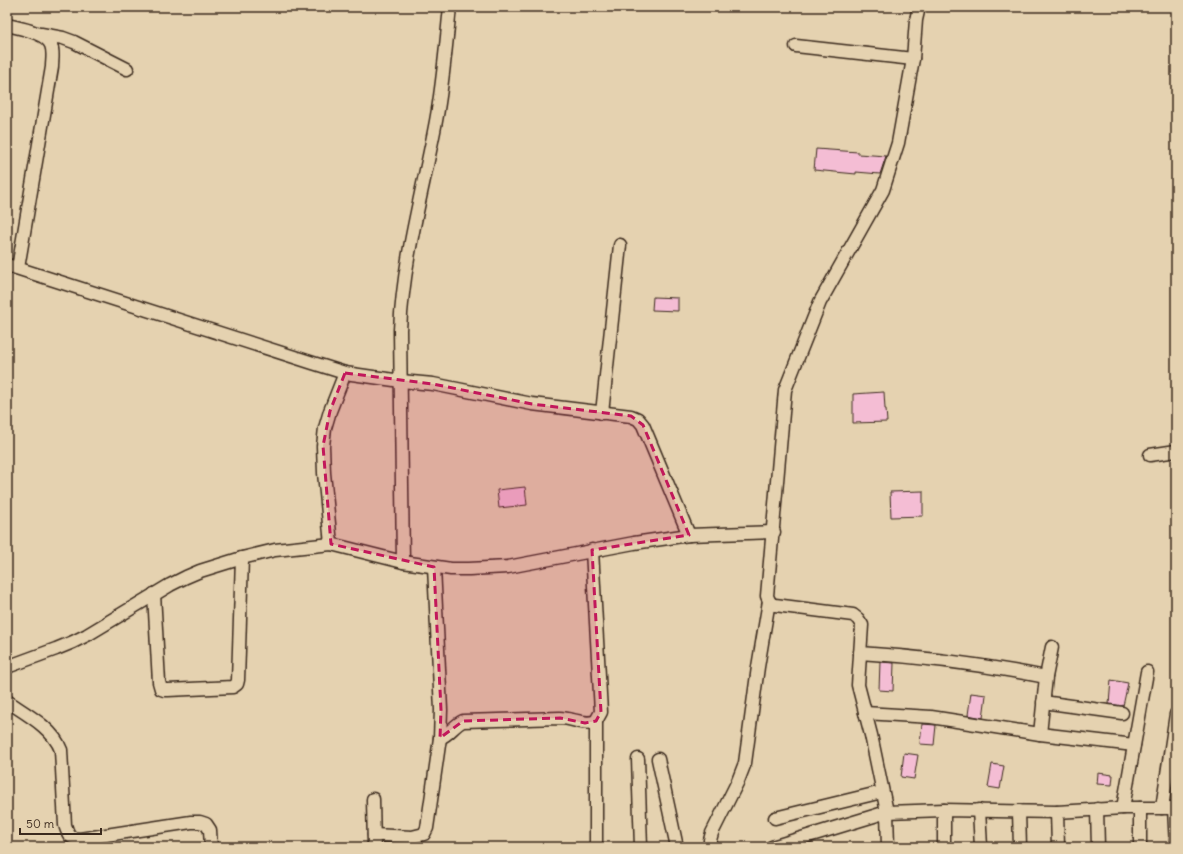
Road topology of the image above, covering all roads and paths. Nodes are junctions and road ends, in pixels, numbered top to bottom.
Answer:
1 (450, 7) edge
2 (919, 7) edge
3 (7, 25) edge
4 (38, 33) junction
5 (796, 46) dead end
6 (913, 58) junction
7 (127, 69) dead end
8 (620, 245) dead end
9 (12, 266) edge
10 (345, 373) junction
11 (401, 381) junction
12 (602, 413) junction
13 (1176, 450) edge
14 (1150, 454) dead end
15 (774, 532) junction
16 (689, 536) junction
17 (331, 544) junction
18 (592, 550) junction
19 (242, 558) junction
20 (403, 562) junction
21 (434, 567) junction
22 (154, 594) junction
23 (769, 601) junction
24 (1052, 647) dead end
25 (860, 653) junction
26 (7, 667) edge
27 (1147, 672) dead end
28 (1046, 677) junction
29 (7, 701) edge
30 (1043, 702) junction
31 (865, 713) junction
32 (1122, 713) dead end
33 (1176, 714) edge
34 (596, 721) junction
35 (1040, 734) junction
36 (440, 738) junction
37 (1134, 745) junction
38 (638, 759) dead end
39 (658, 759) dead end
40 (882, 792) junction
41 (373, 799) dead end
42 (1123, 808) junction
43 (1140, 808) junction
44 (1171, 808) edge
45 (1097, 809) junction
46 (944, 810) junction
47 (979, 810) junction
48 (1019, 811) junction
49 (887, 812) junction
50 (1057, 812) junction
51 (775, 818) dead end
52 (374, 841) edge
53 (884, 846) edge
54 (211, 847) edge
55 (596, 847) edge
56 (641, 847) edge
57 (676, 847) edge
58 (710, 847) edge
59 (772, 847) edge
60 (944, 847) edge
61 (981, 847) edge
62 (1020, 847) edge
63 (1058, 847) edge
64 (1098, 847) edge
65 (1140, 847) edge
66 (1176, 847) edge

1 - 11 street
2 - 6 street
3 - 4 street
4 - 7 street
4 - 9 street
5 - 6 street
6 - 15 street
8 - 12 street
9 - 10 street
10 - 11 street
10 - 17 street
11 - 12 street
11 - 20 street
12 - 16 street
13 - 14 street
15 - 16 street
15 - 23 street
16 - 18 street
17 - 19 street
17 - 20 street
18 - 21 street
18 - 34 street
19 - 22 street
19 - 22 street
20 - 21 street
21 - 36 street
22 - 26 street
23 - 25 street
23 - 58 street
24 - 28 street
25 - 28 street
25 - 31 street
27 - 37 street
28 - 30 street
29 - 54 street
30 - 32 street
30 - 35 street
31 - 35 street
31 - 40 street
33 - 44 street
34 - 36 street
34 - 55 street
35 - 37 street
36 - 52 street
37 - 42 street
38 - 56 street
39 - 57 street
40 - 49 street
40 - 51 street
41 - 52 street
42 - 43 street
42 - 45 street
43 - 44 street
43 - 65 street
44 - 66 street
45 - 50 street
45 - 64 street
46 - 47 street
46 - 49 street
46 - 60 street
47 - 48 street
47 - 61 street
48 - 50 street
48 - 62 street
49 - 53 street
49 - 59 street
50 - 63 street

